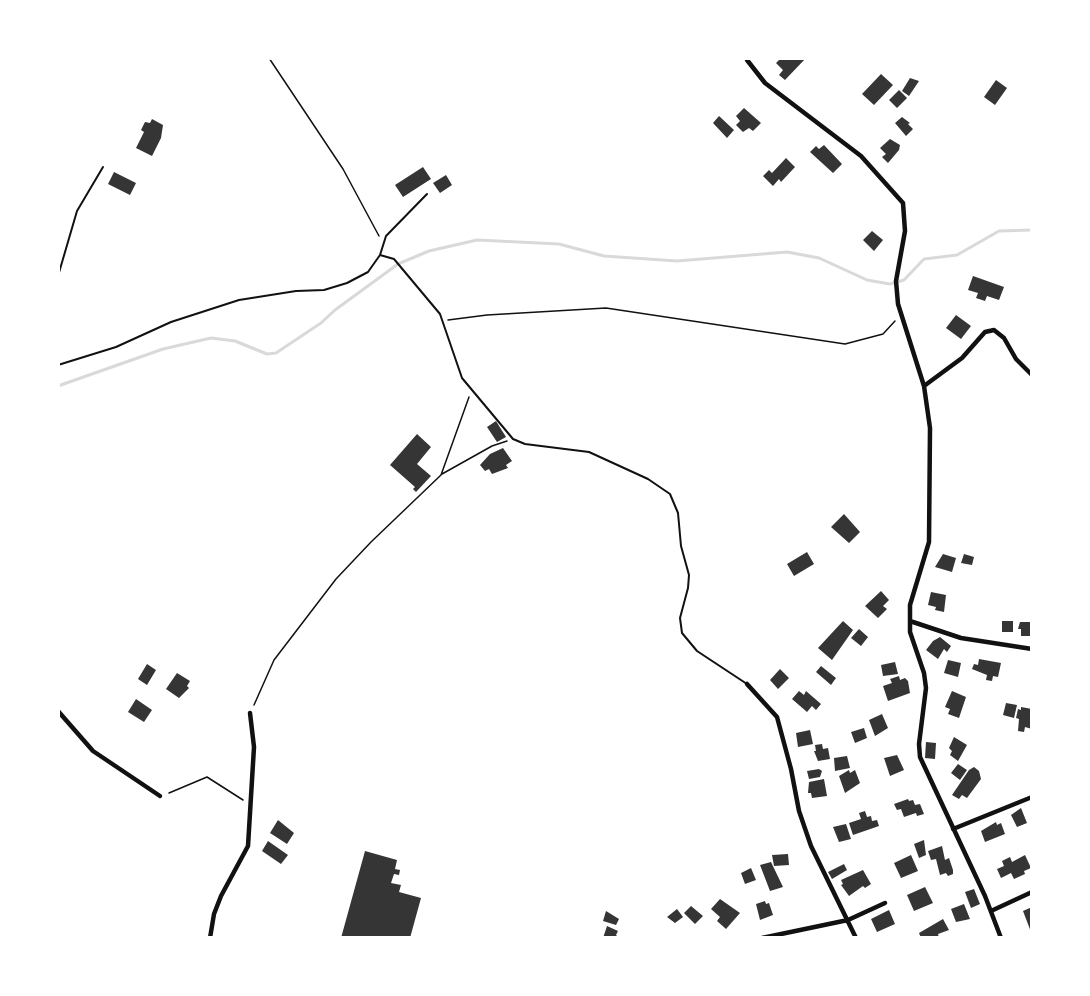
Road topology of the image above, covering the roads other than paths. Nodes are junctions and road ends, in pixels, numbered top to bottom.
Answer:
1 (748, 59) edge
2 (103, 167) dead end
3 (427, 194) dead end
4 (380, 255) junction
5 (58, 276) edge
6 (58, 365) edge
7 (1032, 375) edge
8 (924, 386) junction
9 (910, 621) junction
10 (1032, 649) edge
11 (747, 684) joint
12 (58, 711) edge
13 (250, 713) road end
14 (160, 796) road end
15 (1032, 797) edge
16 (953, 829) junction
17 (1032, 892) edge
18 (885, 903) dead end
19 (991, 911) junction
20 (848, 920) junction
21 (210, 938) edge
22 (762, 938) edge
23 (856, 938) edge
24 (1001, 938) edge

1 - 8 street
2 - 5 lane
3 - 4 lane
4 - 6 lane
4 - 11 lane
7 - 8 street
8 - 9 street
9 - 10 street
9 - 16 street
11 - 20 street
12 - 14 street
13 - 21 street
15 - 16 street
16 - 19 street
17 - 19 street
18 - 20 street
19 - 24 street
20 - 22 street
20 - 23 street

